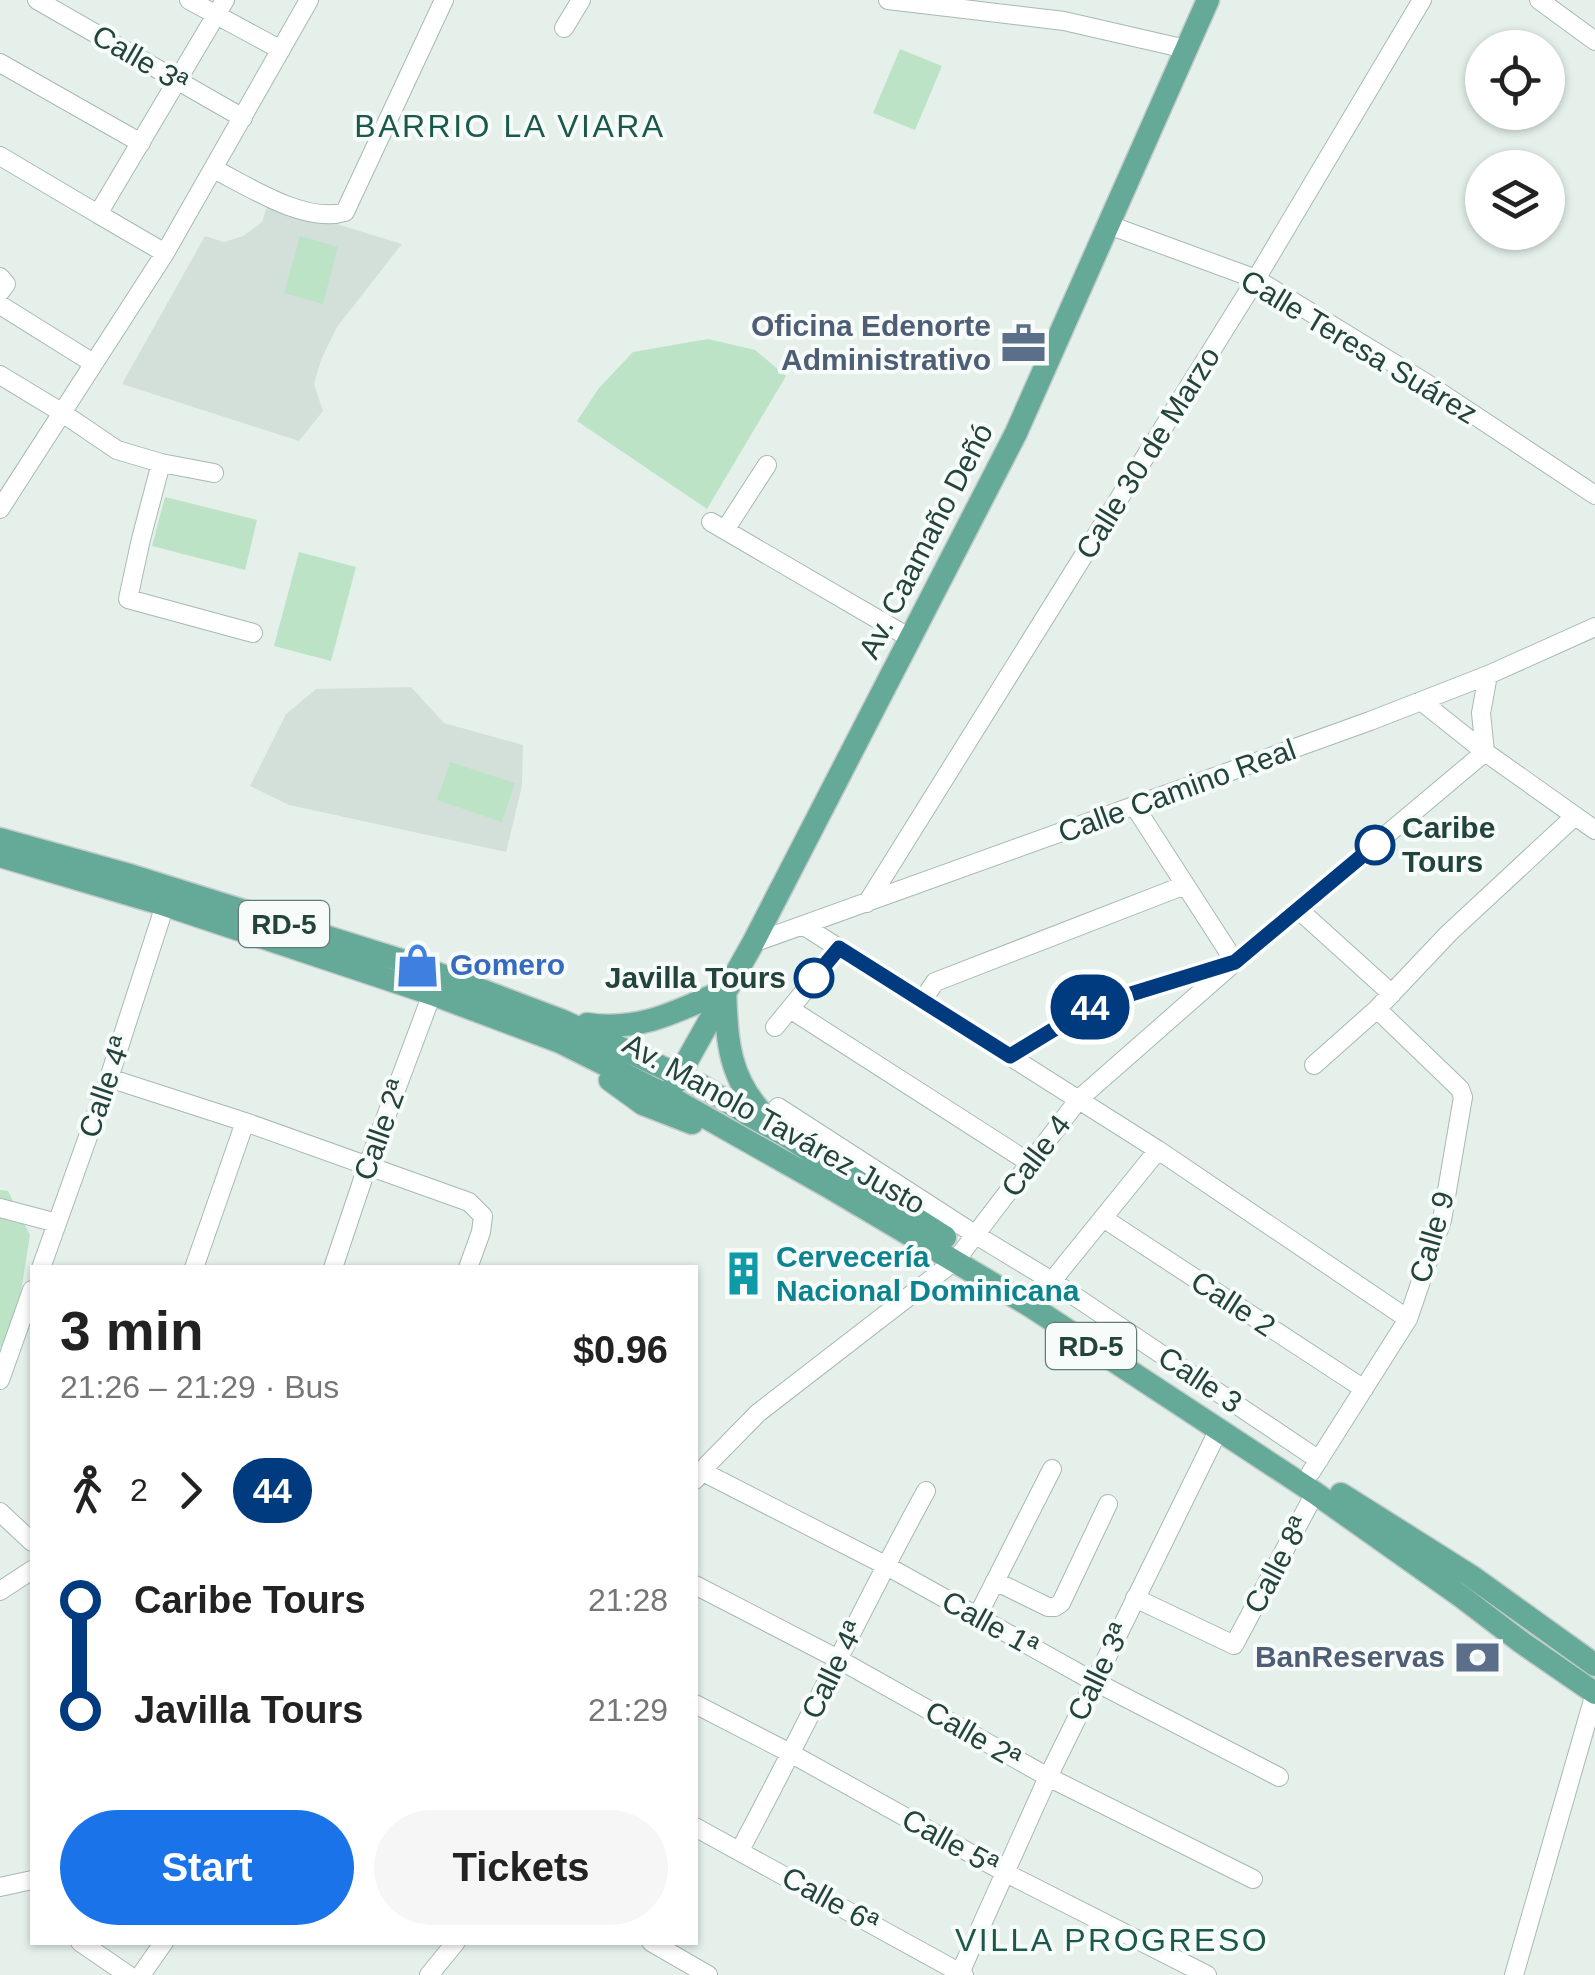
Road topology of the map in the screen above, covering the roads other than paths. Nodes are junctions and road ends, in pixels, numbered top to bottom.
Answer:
1 (37, 0) edge
2 (189, 0) edge
3 (309, 0) edge
4 (444, 0) edge
5 (581, 0) edge
6 (888, 0) edge
7 (1208, 0) edge
8 (1422, 0) edge
9 (1538, 0) edge
10 (942, 3) edge
11 (221, 8) edge
12 (564, 28) dead end
13 (1595, 41) edge
14 (1186, 49) junction
15 (281, 50) junction
16 (0, 62) edge
17 (177, 81) junction
18 (242, 118) junction
19 (141, 142) junction
20 (0, 156) edge
21 (214, 169) junction
22 (98, 214) junction
23 (1109, 226) junction
24 (164, 253) junction
25 (1256, 279) junction
26 (0, 304) edge
27 (94, 363) junction
28 (0, 376) edge
29 (61, 412) junction
30 (161, 462) junction
31 (767, 465) dead end
32 (214, 472) dead end
33 (1595, 495) edge
34 (0, 510) edge
35 (1595, 626) edge
36 (254, 633) dead end
37 (910, 638) junction
38 (1488, 676) junction
39 (1421, 701) junction
40 (1485, 752) junction
41 (1135, 807) junction
42 (1575, 816) junction
43 (1595, 830) edge
44 (0, 839) edge
45 (0, 856) edge
46 (1185, 885) junction
47 (867, 903) junction
48 (165, 905) junction
49 (1299, 910) junction
50 (804, 926) junction
51 (753, 943) junction
52 (839, 948) junction
53 (1235, 962) junction
54 (725, 990) junction
55 (432, 994) junction
56 (1392, 994) junction
57 (922, 1001) junction
58 (790, 1008) junction
59 (1378, 1009) junction
60 (563, 1021) junction
61 (775, 1027) dead end
62 (582, 1053) junction
63 (1010, 1056) junction
64 (1314, 1065) dead end
65 (680, 1073) junction
66 (109, 1078) junction
67 (668, 1096) junction
68 (1079, 1099) junction
69 (778, 1106) dead end
70 (246, 1122) junction
71 (785, 1134) junction
72 (738, 1135) junction
73 (1158, 1150) junction
74 (1030, 1163) junction
75 (367, 1167) junction
76 (0, 1208) edge
77 (1103, 1218) junction
78 (56, 1223) junction
79 (965, 1248) junction
80 (41, 1265) edge
81 (195, 1265) edge
82 (334, 1265) edge
83 (469, 1265) edge
84 (1052, 1281) junction
85 (30, 1296) edge
86 (1408, 1319) junction
87 (0, 1380) edge
88 (1364, 1389) junction
89 (1219, 1430) junction
90 (1052, 1468) dead end
91 (698, 1475) edge
92 (1315, 1475) junction
93 (926, 1490) dead end
94 (1108, 1504) dead end
95 (0, 1512) edge
96 (30, 1540) edge
97 (885, 1566) junction
98 (30, 1571) edge
99 (995, 1582) junction
100 (698, 1586) edge
101 (0, 1590) edge
102 (1135, 1598) junction
103 (977, 1616) junction
104 (838, 1659) junction
105 (1595, 1664) edge
106 (1094, 1681) junction
107 (1595, 1693) edge
108 (698, 1706) edge
109 (792, 1754) junction
110 (1048, 1777) junction
111 (1280, 1777) dead end
112 (698, 1829) edge
113 (740, 1850) junction
114 (1004, 1872) junction
115 (30, 1880) edge
116 (1253, 1880) dead end
117 (0, 1886) edge
118 (84, 1945) edge
119 (162, 1945) edge
120 (454, 1945) edge
121 (655, 1945) edge
122 (684, 1969) edge
123 (962, 1974) edge
124 (128, 1975) edge
125 (140, 1975) edge
126 (429, 1975) edge
127 (708, 1975) edge
128 (1207, 1975) edge
129 (1514, 1975) edge

1 - 17 street, Calle 3ª
2 - 11 street
3 - 15 street
4 - 21 street
5 - 12 street
6 - 10 street
7 - 14 main road, Av. Caamaño Deñó
8 - 25 street, Calle 30 de Marzo
9 - 13 street
10 - 14 street
11 - 15 street
11 - 17 street
14 - 23 main road, Av. Caamaño Deñó
15 - 18 street
16 - 19 street
17 - 18 street, Calle 3ª
17 - 19 street
18 - 21 street
19 - 22 street
20 - 22 street
21 - 24 street
22 - 24 street
23 - 25 street, Calle Teresa Suárez
23 - 37 main road, Av. Caamaño Deñó
24 - 27 street
25 - 33 street, Calle Teresa Suárez
25 - 47 street, Calle 30 de Marzo
26 - 27 street
27 - 29 street
28 - 29 street
29 - 30 street
29 - 34 street
30 - 32 street
30 - 36 street
31 - 37 street
35 - 38 street, Calle Camino Real
37 - 51 main road, Av. Caamaño Deñó
38 - 39 street, Calle Camino Real
38 - 40 street
39 - 40 street
39 - 41 street, Calle Camino Real
40 - 42 street
40 - 49 street, Calle 4
41 - 46 street
41 - 47 street, Calle Camino Real
42 - 43 street
42 - 56 street
44 - 60 main road, Av. Manolo Tavárez Justo / RD-5
45 - 48 main road, Av. Manolo Tavárez Justo / RD-5
46 - 53 street
46 - 57 street
47 - 50 street, Calle Camino Real
48 - 55 main road, Av. Manolo Tavárez Justo / RD-5
48 - 66 street, Calle 4ª
49 - 53 street, Calle 4
49 - 56 street
50 - 51 street, Calle Camino Real
50 - 52 street
51 - 54 main road, Av. Caamaño Deñó
52 - 57 street
52 - 58 street
53 - 63 street
53 - 68 street, Calle 4
54 - 60 main road
54 - 65 main road, Av. Caamaño Deñó
54 - 71 main road
55 - 62 main road, Av. Manolo Tavárez Justo / RD-5
55 - 75 street, Calle 2ª
56 - 59 street
57 - 63 street
58 - 61 street
58 - 74 street
59 - 64 street
59 - 86 street, Calle 9
60 - 65 main road, Av. Manolo Tavárez Justo / RD-5
62 - 67 main road, Av. Manolo Tavárez Justo / RD-5
62 - 72 main road
63 - 68 street
65 - 67 main road, Av. Caamaño Deñó
65 - 71 main road, Av. Manolo Tavárez Justo / RD-5
66 - 70 street
66 - 78 street, Calle 4ª
67 - 72 main road, Av. Manolo Tavárez Justo / RD-5
68 - 73 street
68 - 74 street, Calle 4
69 - 79 street, Calle 3
70 - 75 street
70 - 81 street
71 - 79 main road, Av. Manolo Tavárez Justo / RD-5
72 - 79 main road, Av. Manolo Tavárez Justo / RD-5
73 - 77 street
73 - 86 street
74 - 79 street, Calle 4
75 - 82 street, Calle 2ª
75 - 83 street
76 - 78 street
77 - 84 street
77 - 88 street, Calle 2
78 - 80 street, Calle 4ª
79 - 84 street, Calle 3
79 - 89 main road, Av. Manolo Tavárez Justo / RD-5
79 - 91 street, Calle 4
79 - 92 main road, Av. Manolo Tavárez Justo / RD-5
84 - 92 street, Calle 3
85 - 87 street
86 - 88 street, Calle 9
88 - 92 street, Calle 9
89 - 92 main road, Av. Manolo Tavárez Justo / RD-5
89 - 102 street, Calle 3ª
90 - 99 street
91 - 97 street, Calle 1ª
92 - 102 street, Calle 8ª
92 - 105 main road, Av. Manolo Tavárez Justo / RD-5
92 - 107 main road, Av. Manolo Tavárez Justo / RD-5
93 - 97 street, Calle 4ª
94 - 99 street
95 - 96 street
97 - 103 street, Calle 1ª
97 - 104 street, Calle 4ª
98 - 101 street
99 - 103 street
100 - 104 street, Calle 2ª
102 - 106 street, Calle 3ª
103 - 106 street, Calle 1ª
104 - 109 street, Calle 4ª
104 - 110 street, Calle 2ª
106 - 110 street, Calle 3ª
106 - 111 street, Calle 1ª
107 - 129 street
108 - 109 street, Calle 5ª
109 - 113 street, Calle 4ª
109 - 114 street, Calle 5ª
110 - 114 street, Calle 3ª
110 - 116 street, Calle 2ª
112 - 113 street, Calle 6ª
113 - 123 street, Calle 6ª
114 - 123 street, Calle 3ª
114 - 128 street, Calle 5ª
115 - 117 street
118 - 124 street
119 - 125 street
120 - 126 street
121 - 122 street
122 - 127 street

